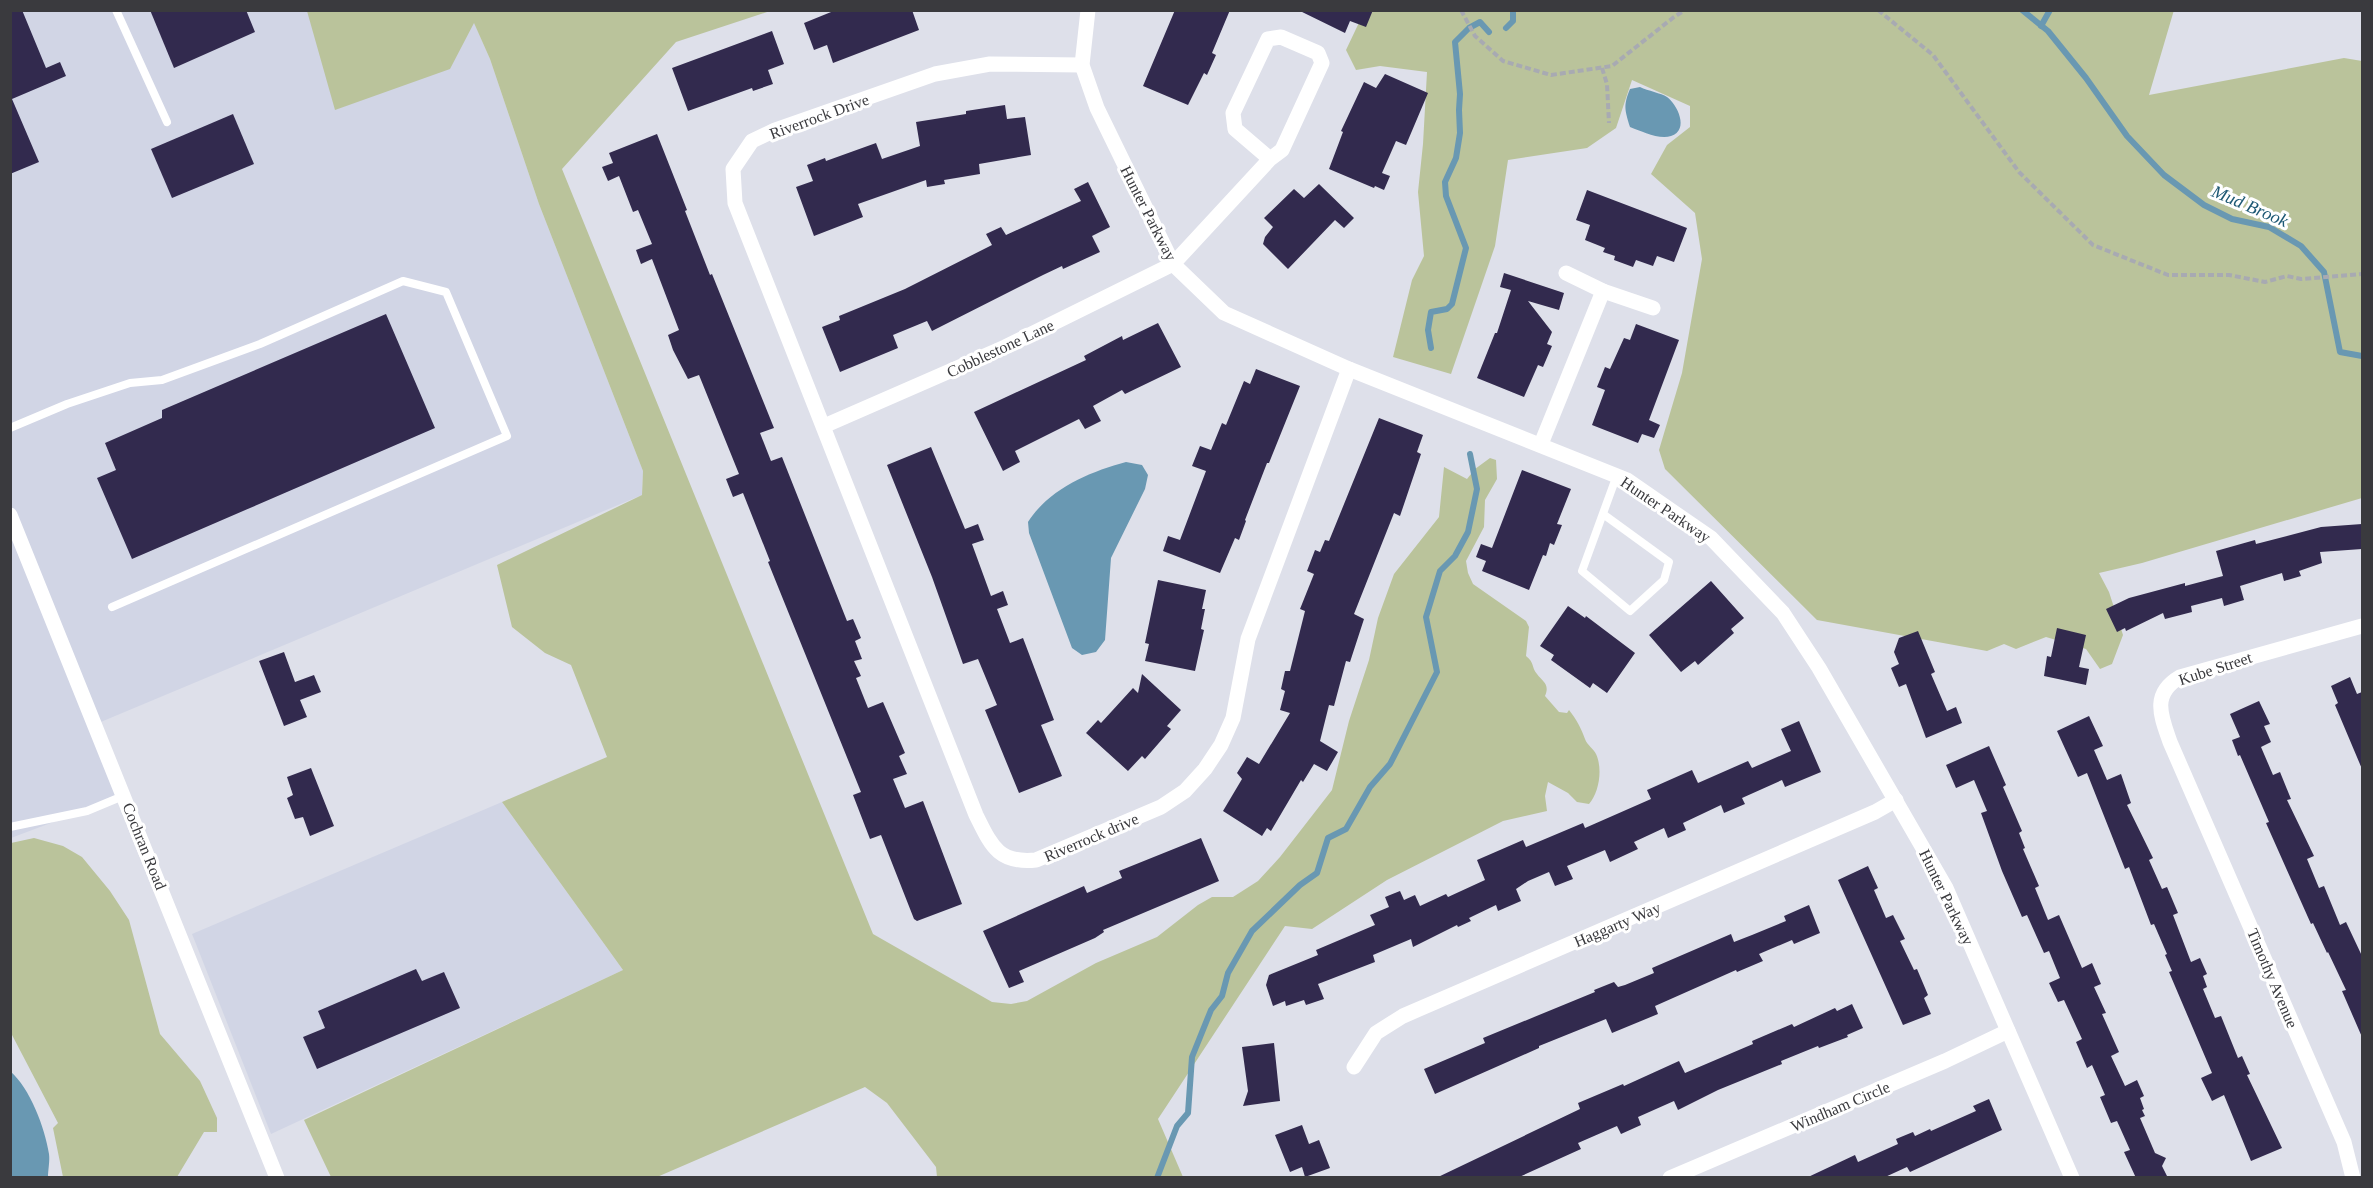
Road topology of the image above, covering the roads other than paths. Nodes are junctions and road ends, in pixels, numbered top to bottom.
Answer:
1 (116, 10) edge
2 (1088, 10) edge
3 (1082, 65) junction
4 (167, 122) dead end
5 (1270, 159) junction
6 (1173, 264) junction
7 (1566, 273) dead end
8 (1603, 291) junction
9 (1653, 308) dead end
10 (1349, 369) junction
11 (824, 426) junction
12 (10, 428) edge
13 (1541, 444) junction
14 (1617, 475) junction
15 (1603, 514) junction
16 (10, 515) edge
17 (112, 607) dead end
18 (2362, 626) edge
19 (2187, 781) joint
20 (125, 795) junction
21 (1896, 800) junction
22 (10, 827) edge
23 (2008, 1031) junction
24 (1354, 1067) dead end
25 (277, 1178) edge
26 (1671, 1178) edge
27 (2072, 1178) edge
28 (2354, 1178) edge

1 - 4 lane
2 - 3 street, Hunter Parkway
3 - 6 street, Hunter Parkway
3 - 11 street, Riverrock Drive
5 - 5 street
5 - 6 street
6 - 10 street, Hunter Parkway
6 - 11 street, Cobblestone Lane
7 - 8 street
8 - 9 street
8 - 13 street
10 - 11 street, Riverrock drive
10 - 13 street, Hunter Parkway
12 - 17 lane
13 - 14 street, Hunter Parkway
14 - 15 lane
14 - 21 street, Hunter Parkway
15 - 15 lane
16 - 20 street, Cochran Road
18 - 19 street, Kube Street
19 - 28 street, Timothy Avenue
20 - 22 lane
20 - 25 street, Cochran Road
21 - 23 street, Hunter Parkway
21 - 24 street, Haggarty Way
23 - 26 street, Windham Circle
23 - 27 street, Hunter Parkway

